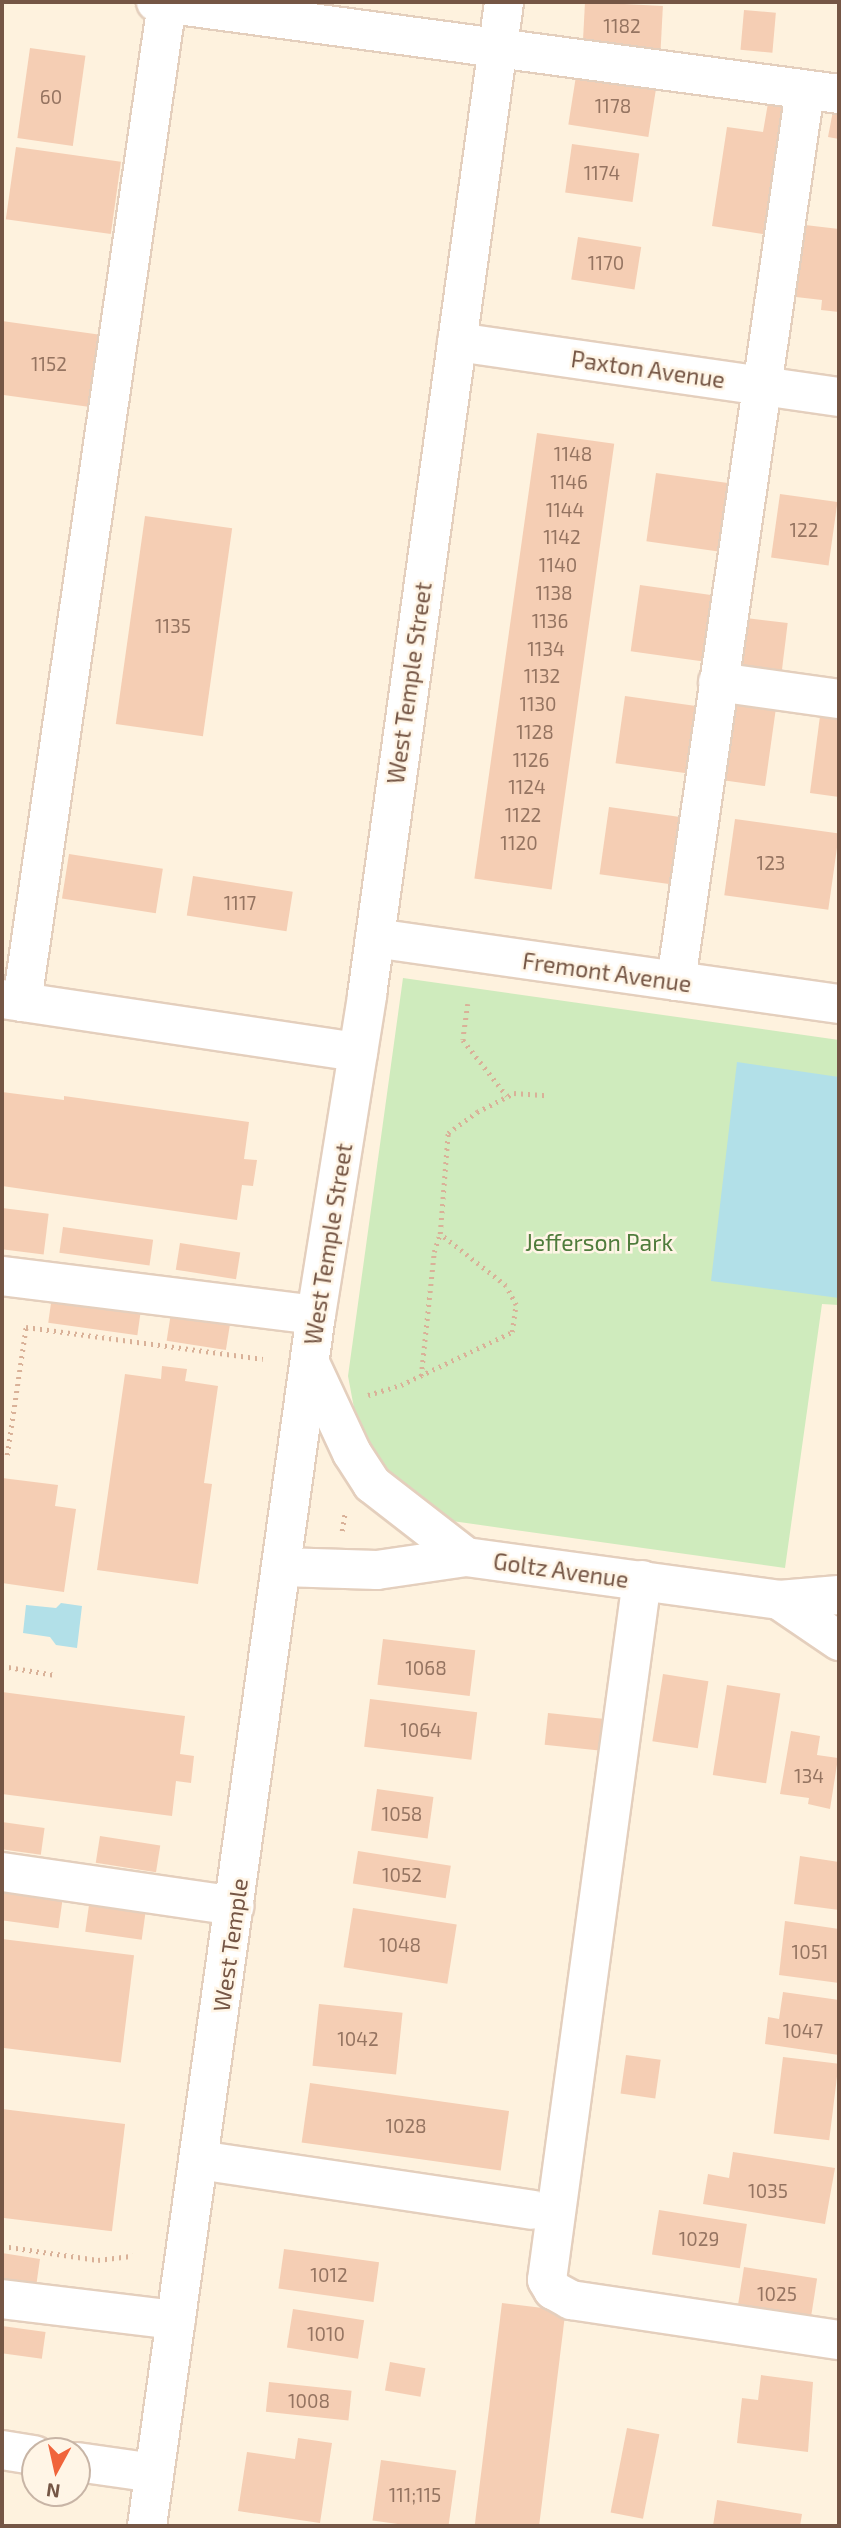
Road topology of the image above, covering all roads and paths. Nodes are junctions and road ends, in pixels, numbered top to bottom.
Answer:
1 (504, 2) edge
2 (162, 3) edge
3 (498, 50) junction
4 (822, 92) edge
5 (457, 342) junction
6 (762, 386) junction
7 (839, 397) edge
8 (719, 682) junction
9 (839, 699) edge
10 (375, 938) junction
11 (677, 981) junction
12 (12, 1001) edge
13 (468, 1003) dead end
14 (839, 1004) edge
15 (358, 1052) junction
16 (546, 1095) dead end
17 (507, 1096) junction
18 (440, 1234) junction
19 (2, 1276) edge
20 (316, 1315) junction
21 (262, 1359) dead end
22 (310, 1363) junction
23 (421, 1376) junction
24 (360, 1398) dead end
25 (2, 1455) edge
26 (345, 1511) dead end
27 (341, 1539) dead end
28 (466, 1557) junction
29 (282, 1567) junction
30 (642, 1580) junction
31 (839, 1595) edge
32 (779, 1600) junction
33 (839, 1640) edge
34 (2, 1666) edge
35 (55, 1675) dead end
36 (2, 1872) edge
37 (235, 1906) junction
38 (199, 2160) junction
39 (532, 2210) dead end
40 (2, 2246) edge
41 (133, 2256) dead end
42 (2, 2299) edge
43 (176, 2320) junction
44 (839, 2340) edge
45 (2, 2450) edge
46 (21, 2453) edge
47 (91, 2464) edge
48 (154, 2473) junction
49 (147, 2526) edge

1 - 3 street, West Temple Street
2 - 3 street
2 - 12 street
3 - 4 street
3 - 5 street, West Temple Street
4 - 6 street
5 - 6 street, Paxton Avenue
5 - 10 street, West Temple Street
6 - 7 street, Paxton Avenue
6 - 8 street
8 - 9 street
8 - 11 street
10 - 11 street, Fremont Avenue
10 - 15 street, West Temple Street
11 - 14 street, Fremont Avenue
12 - 15 street
13 - 17 path
15 - 20 street, West Temple Street
16 - 17 path
17 - 18 path
18 - 23 path
18 - 23 path
19 - 20 street
20 - 22 street, West Temple Street
21 - 25 path
22 - 28 street
22 - 29 street, West Temple
23 - 24 path
26 - 27 path
28 - 29 street, Goltz Avenue
28 - 30 street, Goltz Avenue
29 - 37 street, West Temple
30 - 32 street, Goltz Avenue
30 - 44 street
31 - 32 street, Goltz Avenue
32 - 33 street
34 - 35 path
36 - 37 street
37 - 38 street, West Temple
38 - 39 street
38 - 43 street, West Temple
40 - 41 path
42 - 43 street
43 - 48 street, West Temple
45 - 46 street
47 - 48 street
48 - 49 street, West Temple

